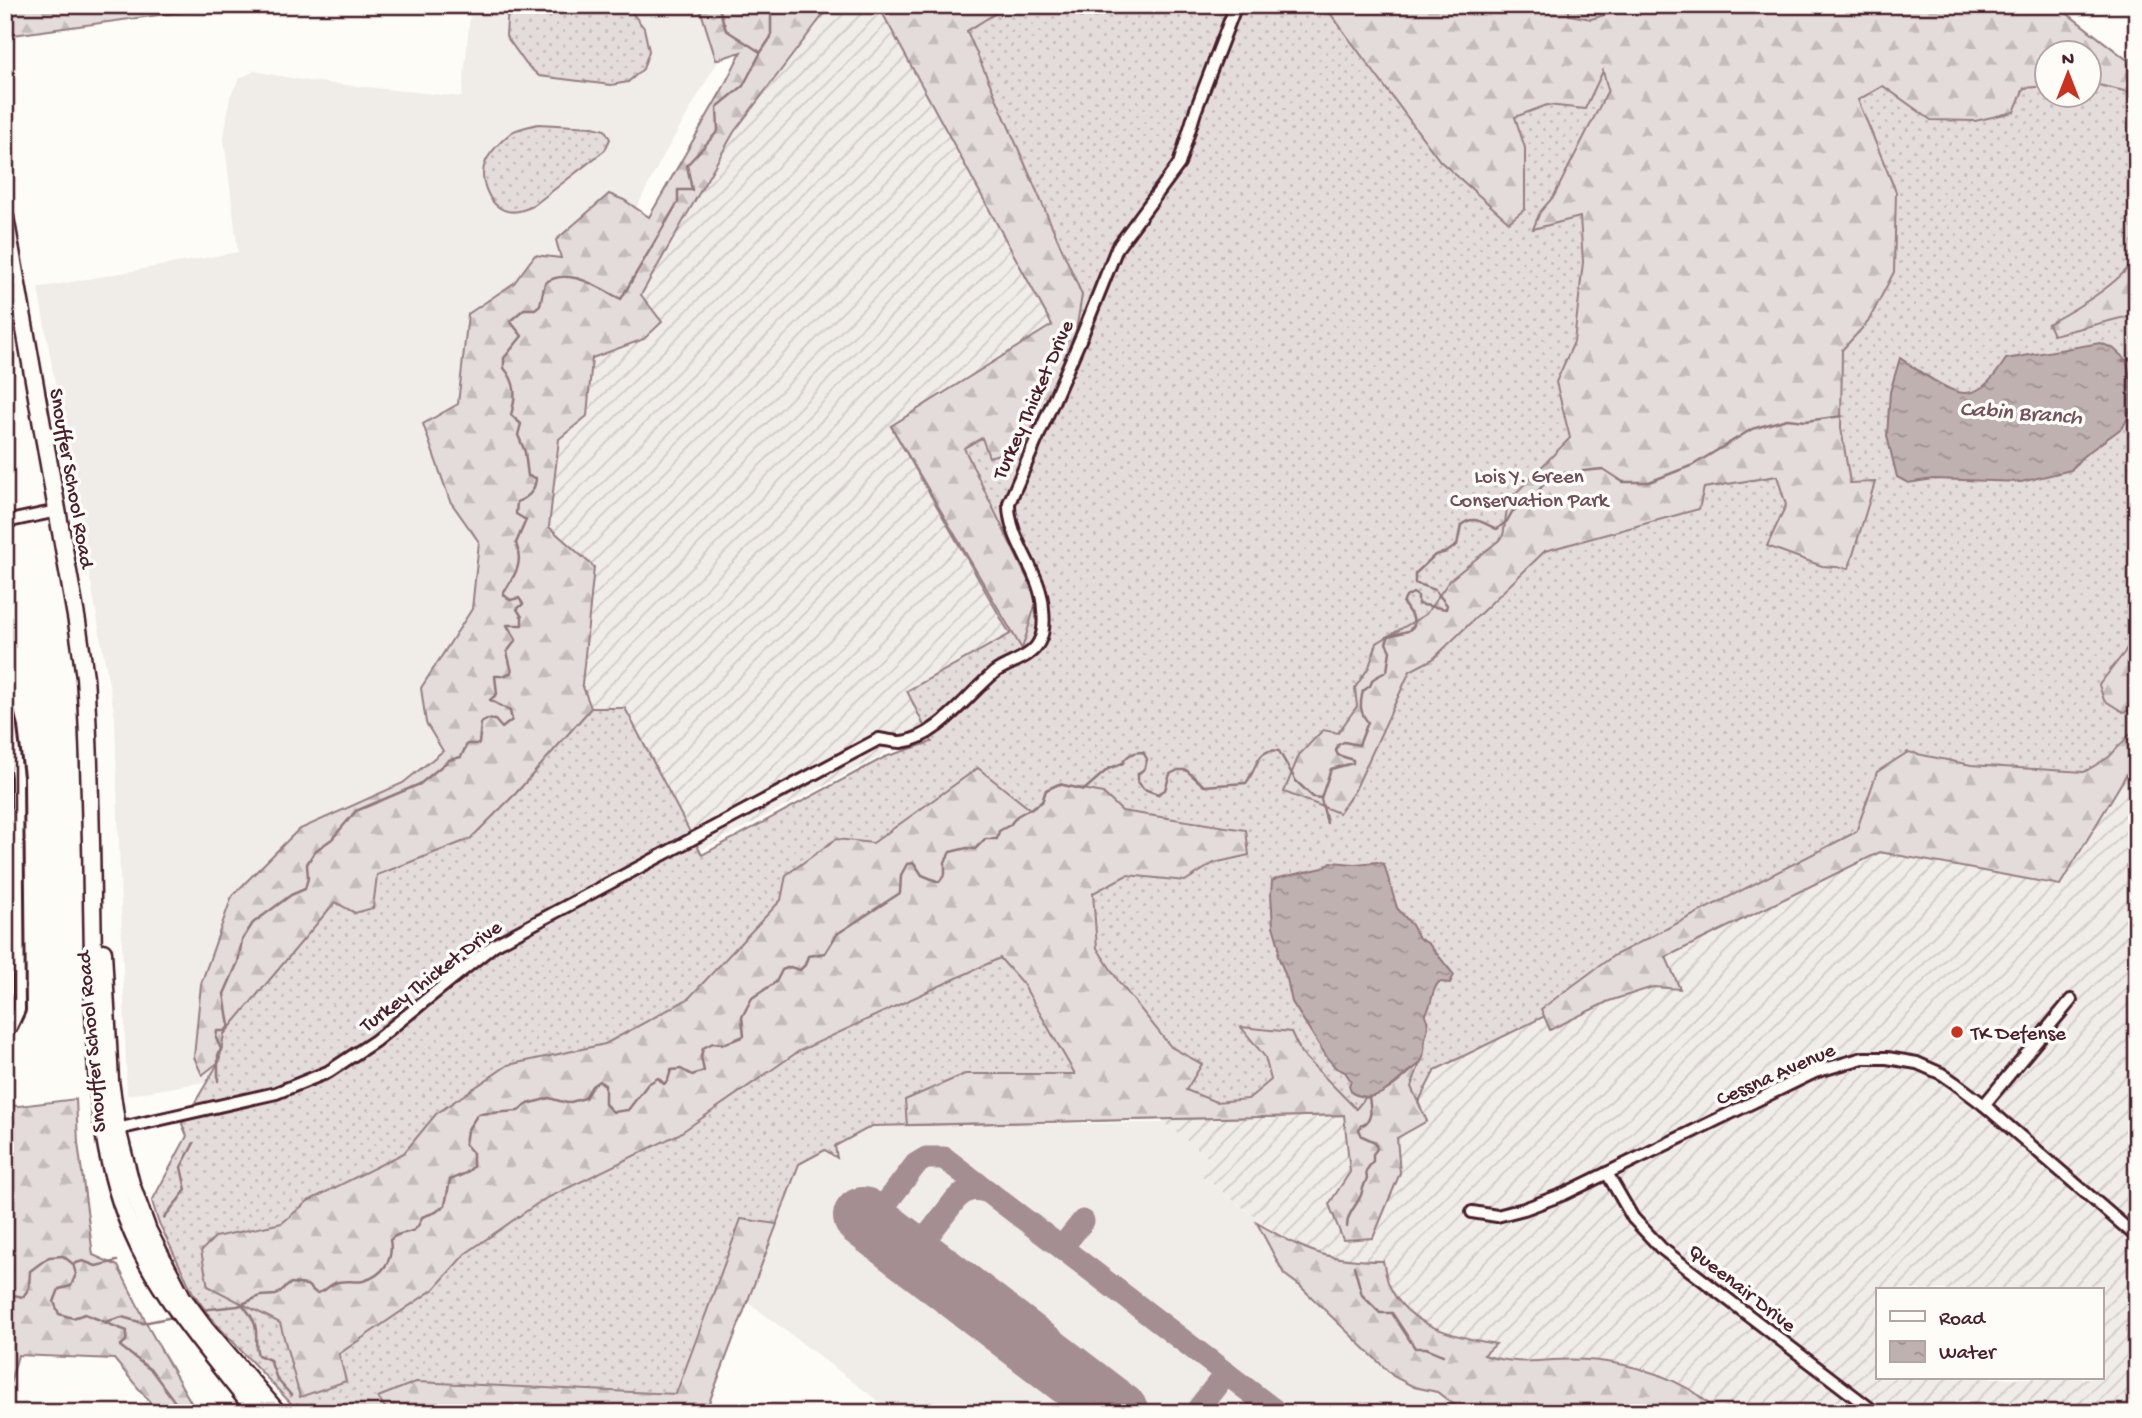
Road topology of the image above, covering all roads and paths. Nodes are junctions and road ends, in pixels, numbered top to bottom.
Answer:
1 (1236, 5) edge
2 (5, 217) edge
3 (8, 248) edge
4 (57, 512) junction
5 (5, 522) edge
6 (5, 703) edge
7 (5, 879) edge
8 (18, 879) junction
9 (2071, 1000) dead end
10 (5, 1031) edge
11 (1984, 1105) junction
12 (110, 1131) junction
13 (1607, 1173) junction
14 (1472, 1212) dead end
15 (2137, 1237) edge
16 (199, 1330) junction
17 (257, 1413) edge
18 (278, 1413) edge
19 (1876, 1413) edge

1 - 12 street, Turkey Thicket Drive
2 - 3 main road, Snouffer School Road
3 - 4 main road, Snouffer School Road
4 - 5 street
4 - 12 main road, Snouffer School Road
6 - 8 street
7 - 8 street
8 - 10 street
9 - 11 street
11 - 13 street, Cessna Avenue
11 - 15 street, Cessna Avenue
12 - 16 main road, Snouffer School Road
13 - 14 street, Cessna Avenue
13 - 19 street, Queenair Drive
16 - 17 main road, Snouffer School Road
16 - 18 main road, Snouffer School Road

